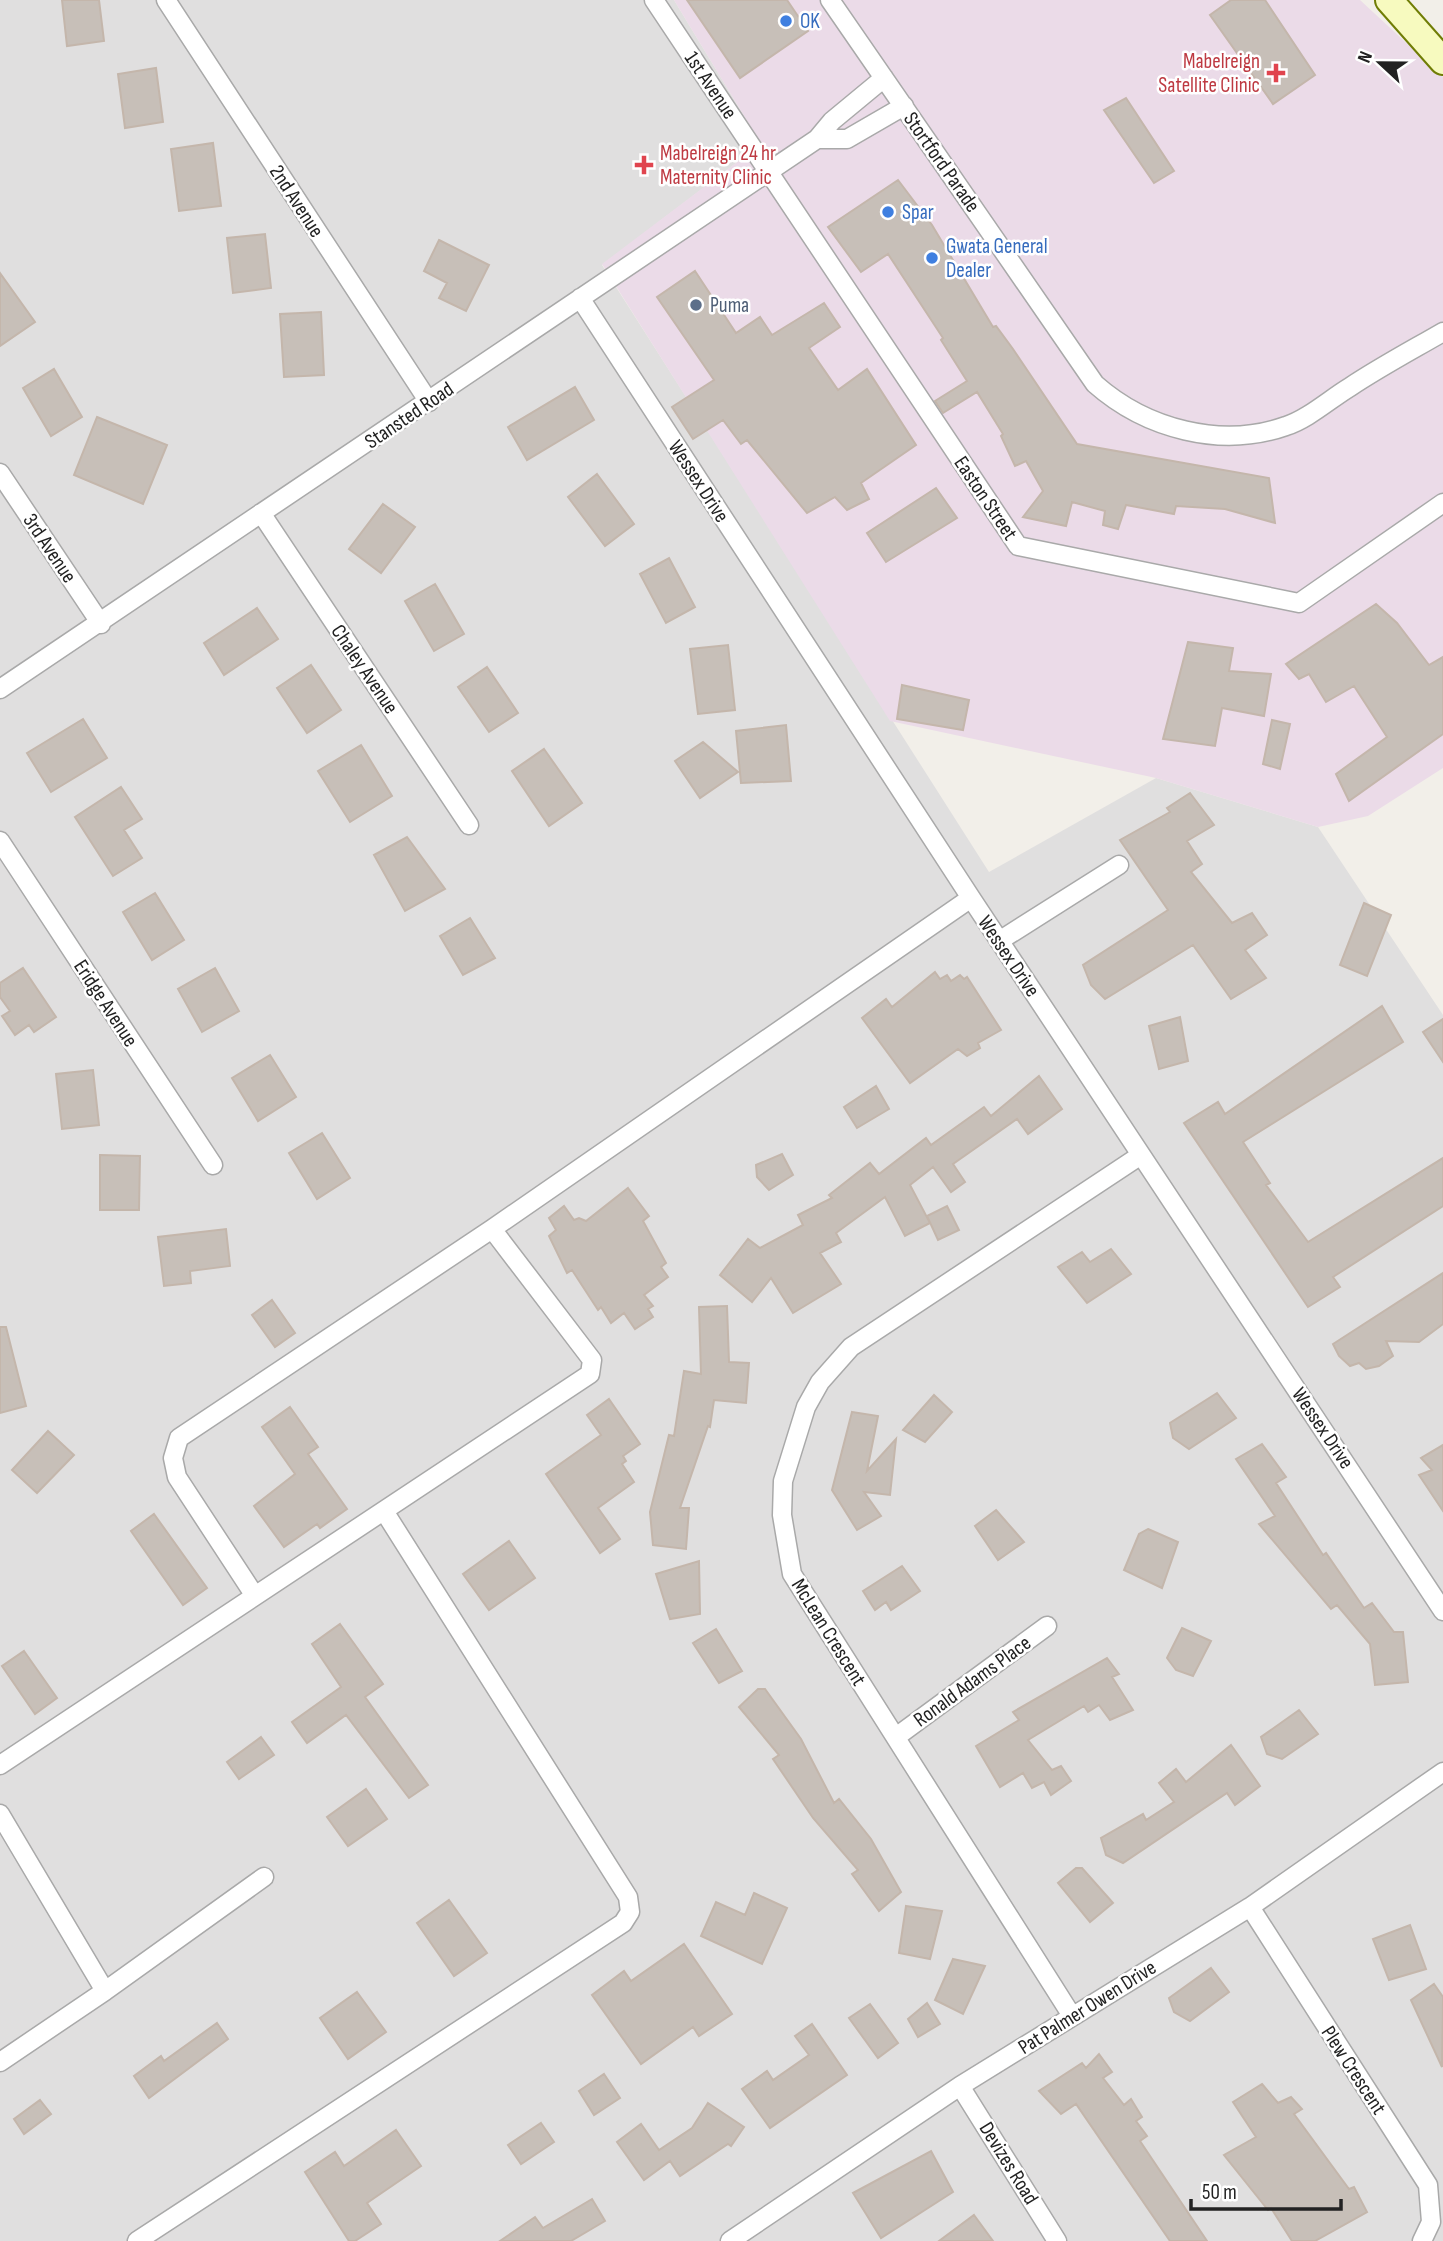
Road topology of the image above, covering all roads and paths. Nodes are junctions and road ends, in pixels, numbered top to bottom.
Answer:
1 (166, 0) edge
2 (654, 0) edge
3 (830, 0) edge
4 (1389, 0) edge
5 (1443, 61) edge
6 (884, 78) junction
7 (904, 107) junction
8 (817, 139) junction
9 (767, 170) junction
10 (580, 298) junction
11 (1443, 332) edge
12 (429, 402) junction
13 (0, 473) edge
14 (1443, 503) edge
15 (261, 513) junction
16 (101, 624) junction
17 (0, 689) edge
18 (469, 825) dead end
19 (0, 841) edge
20 (1119, 865) dead end
21 (971, 898) junction
22 (999, 941) junction
23 (1141, 1155) junction
24 (213, 1166) dead end
25 (492, 1228) junction
26 (384, 1511) junction
27 (255, 1596) junction
28 (1443, 1611) edge
29 (1047, 1626) dead end
30 (896, 1737) junction
31 (0, 1765) edge
32 (1443, 1772) edge
33 (0, 1814) edge
34 (264, 1877) dead end
35 (1250, 1907) junction
36 (105, 1992) junction
37 (1072, 2016) junction
38 (0, 2062) edge
39 (960, 2086) junction
40 (138, 2241) edge
41 (730, 2241) edge
42 (1057, 2241) edge
43 (1422, 2241) edge

1 - 12 street, 2nd Avenue
2 - 9 street, 1st Avenue
3 - 6 street, Stortford Parade
4 - 5 street
6 - 7 street, Stortford Parade
6 - 8 street, Stansted Road
7 - 8 street, Stansted Road
7 - 11 street, Stortford Parade
8 - 9 street, Stansted Road
9 - 10 street, Stansted Road
9 - 14 street, Easton Street
10 - 12 street, Stansted Road
10 - 21 street, Wessex Drive
12 - 15 street, Stansted Road
13 - 16 street, 3rd Avenue
15 - 16 street, Stansted Road
15 - 18 street, Chaley Avenue
16 - 17 street, Stansted Road
19 - 24 street, Eridge Avenue
20 - 22 street
21 - 22 street, Wessex Drive
21 - 25 street
22 - 23 street, Wessex Drive
23 - 28 street, Wessex Drive
23 - 30 street, McLean Crescent
25 - 26 street
25 - 27 street
26 - 27 street
26 - 40 street
27 - 31 street
29 - 30 street, Ronald Adams Place
30 - 37 street, McLean Crescent
32 - 35 street, Pat Palmer Owen Drive
33 - 36 street
34 - 36 street
35 - 37 street, Pat Palmer Owen Drive
35 - 43 street, Plew Crescent
36 - 38 street
37 - 39 street, Pat Palmer Owen Drive
39 - 41 street, Pat Palmer Owen Drive
39 - 42 street, Devizes Road

